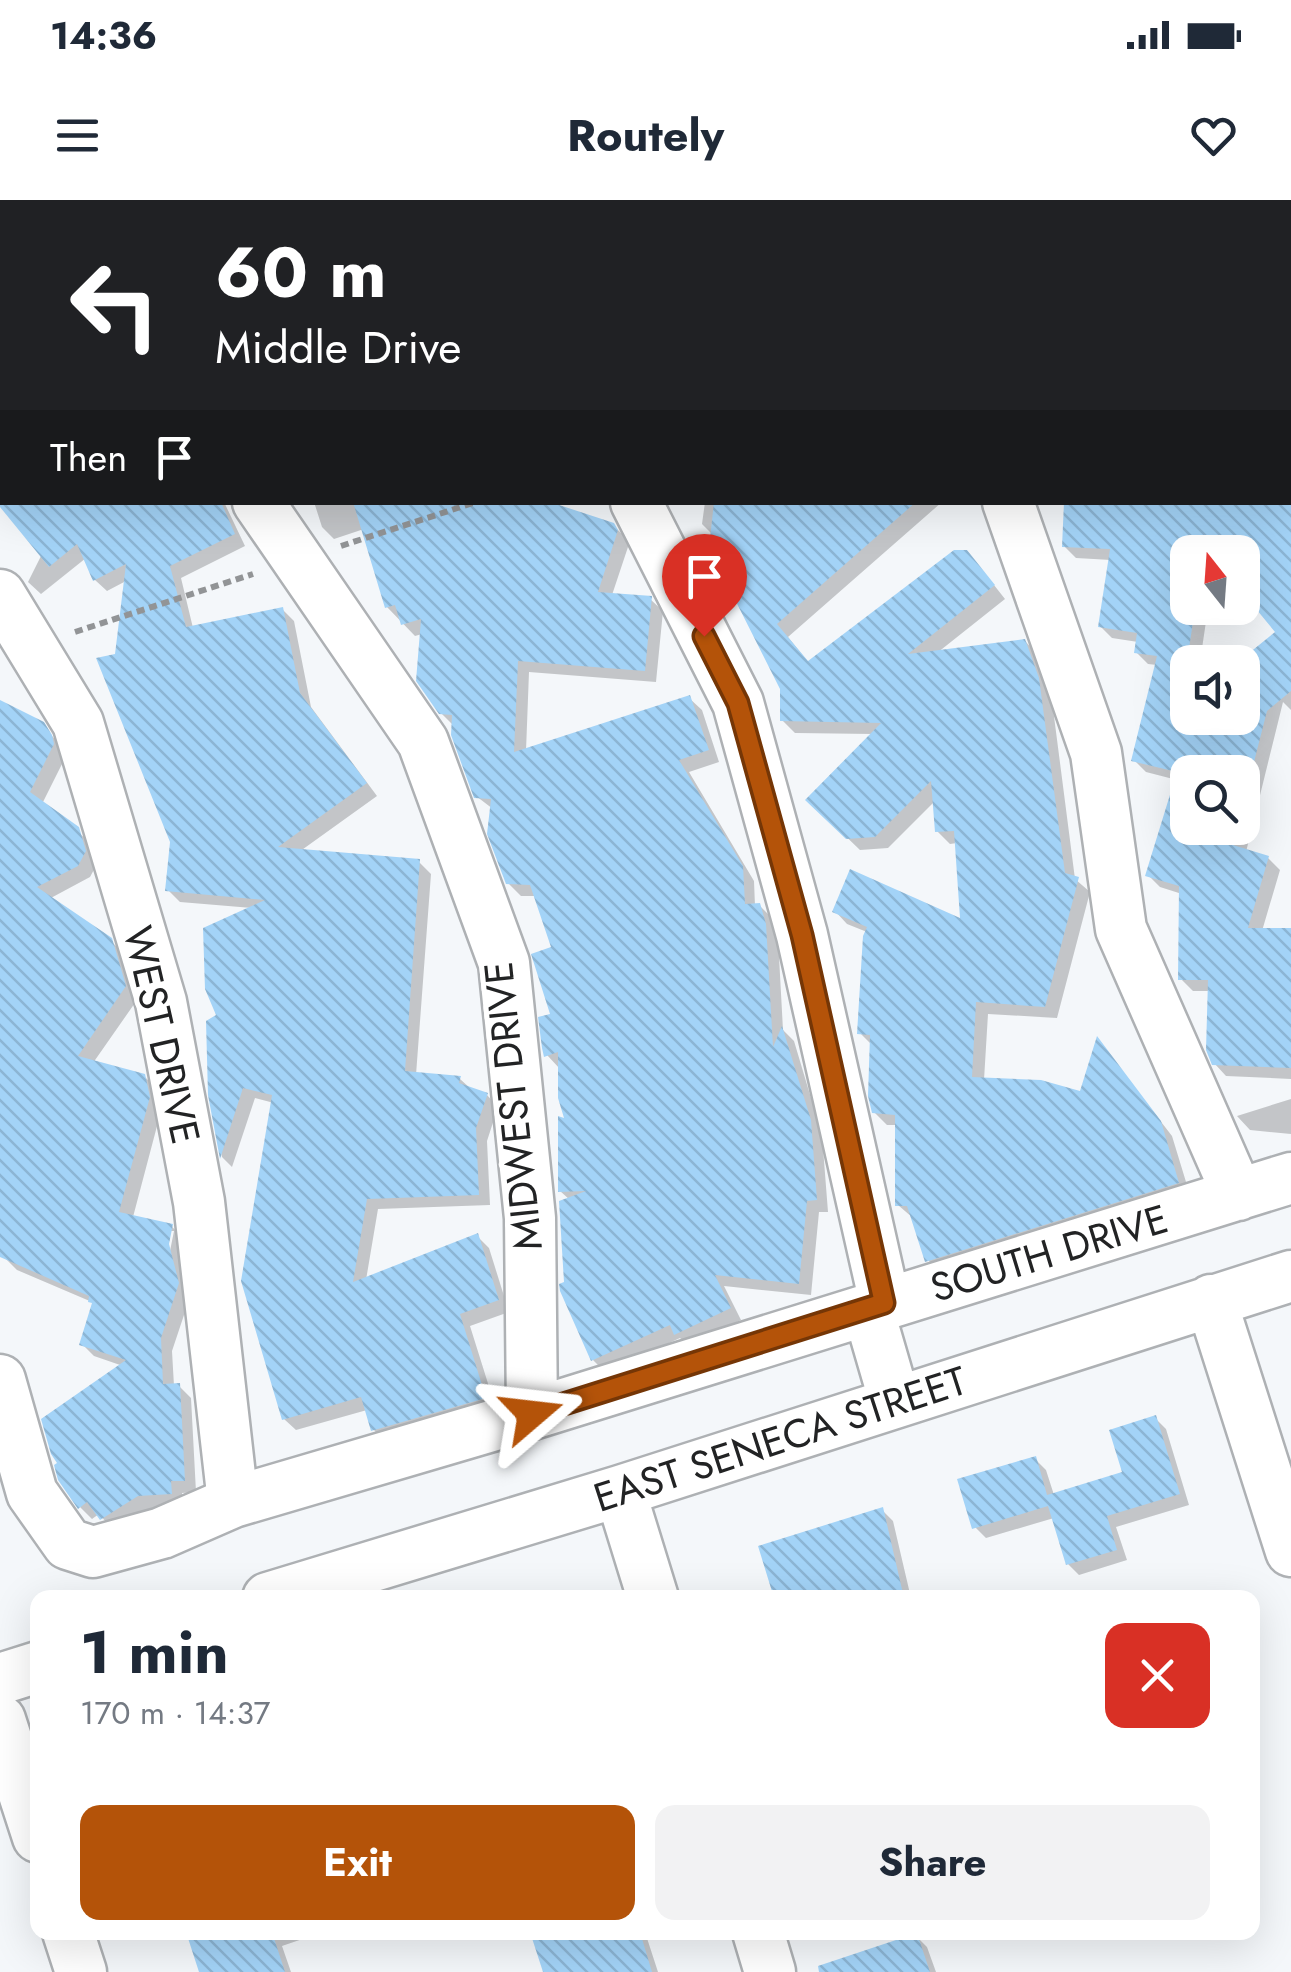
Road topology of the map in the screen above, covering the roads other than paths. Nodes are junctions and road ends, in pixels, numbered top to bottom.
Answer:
1 (260, 505) edge
2 (638, 505) edge
3 (1009, 505) edge
4 (0, 595) edge
5 (15, 651) edge
6 (1291, 1178) edge
7 (1238, 1195) junction
8 (1291, 1276) edge
9 (1211, 1300) junction
10 (876, 1306) junction
11 (0, 1380) edge
12 (895, 1402) junction
13 (532, 1414) junction
14 (620, 1491) junction
15 (233, 1502) junction
16 (1291, 1552) edge
17 (294, 1590) edge
18 (651, 1590) edge
19 (30, 1670) edge
20 (0, 1679) edge
21 (3, 1740) edge
22 (30, 1815) edge
23 (70, 1940) edge
24 (760, 1940) edge
25 (80, 1972) edge
26 (770, 1972) edge

1 - 13 street, MIDWEST DRIVE
2 - 10 street
3 - 7 street
4 - 5 street, WEST DRIVE
5 - 15 street, WEST DRIVE
6 - 7 street, SOUTH DRIVE
7 - 10 street, SOUTH DRIVE
8 - 9 street, EAST SENECA STREET
9 - 12 street, EAST SENECA STREET
9 - 16 street
10 - 12 street
10 - 13 street, SOUTH DRIVE
11 - 15 street, SOUTH DRIVE
12 - 14 street, EAST SENECA STREET
13 - 15 street, SOUTH DRIVE
14 - 17 street, EAST SENECA STREET
14 - 18 street
19 - 20 street
21 - 22 street
23 - 25 street
24 - 26 street

